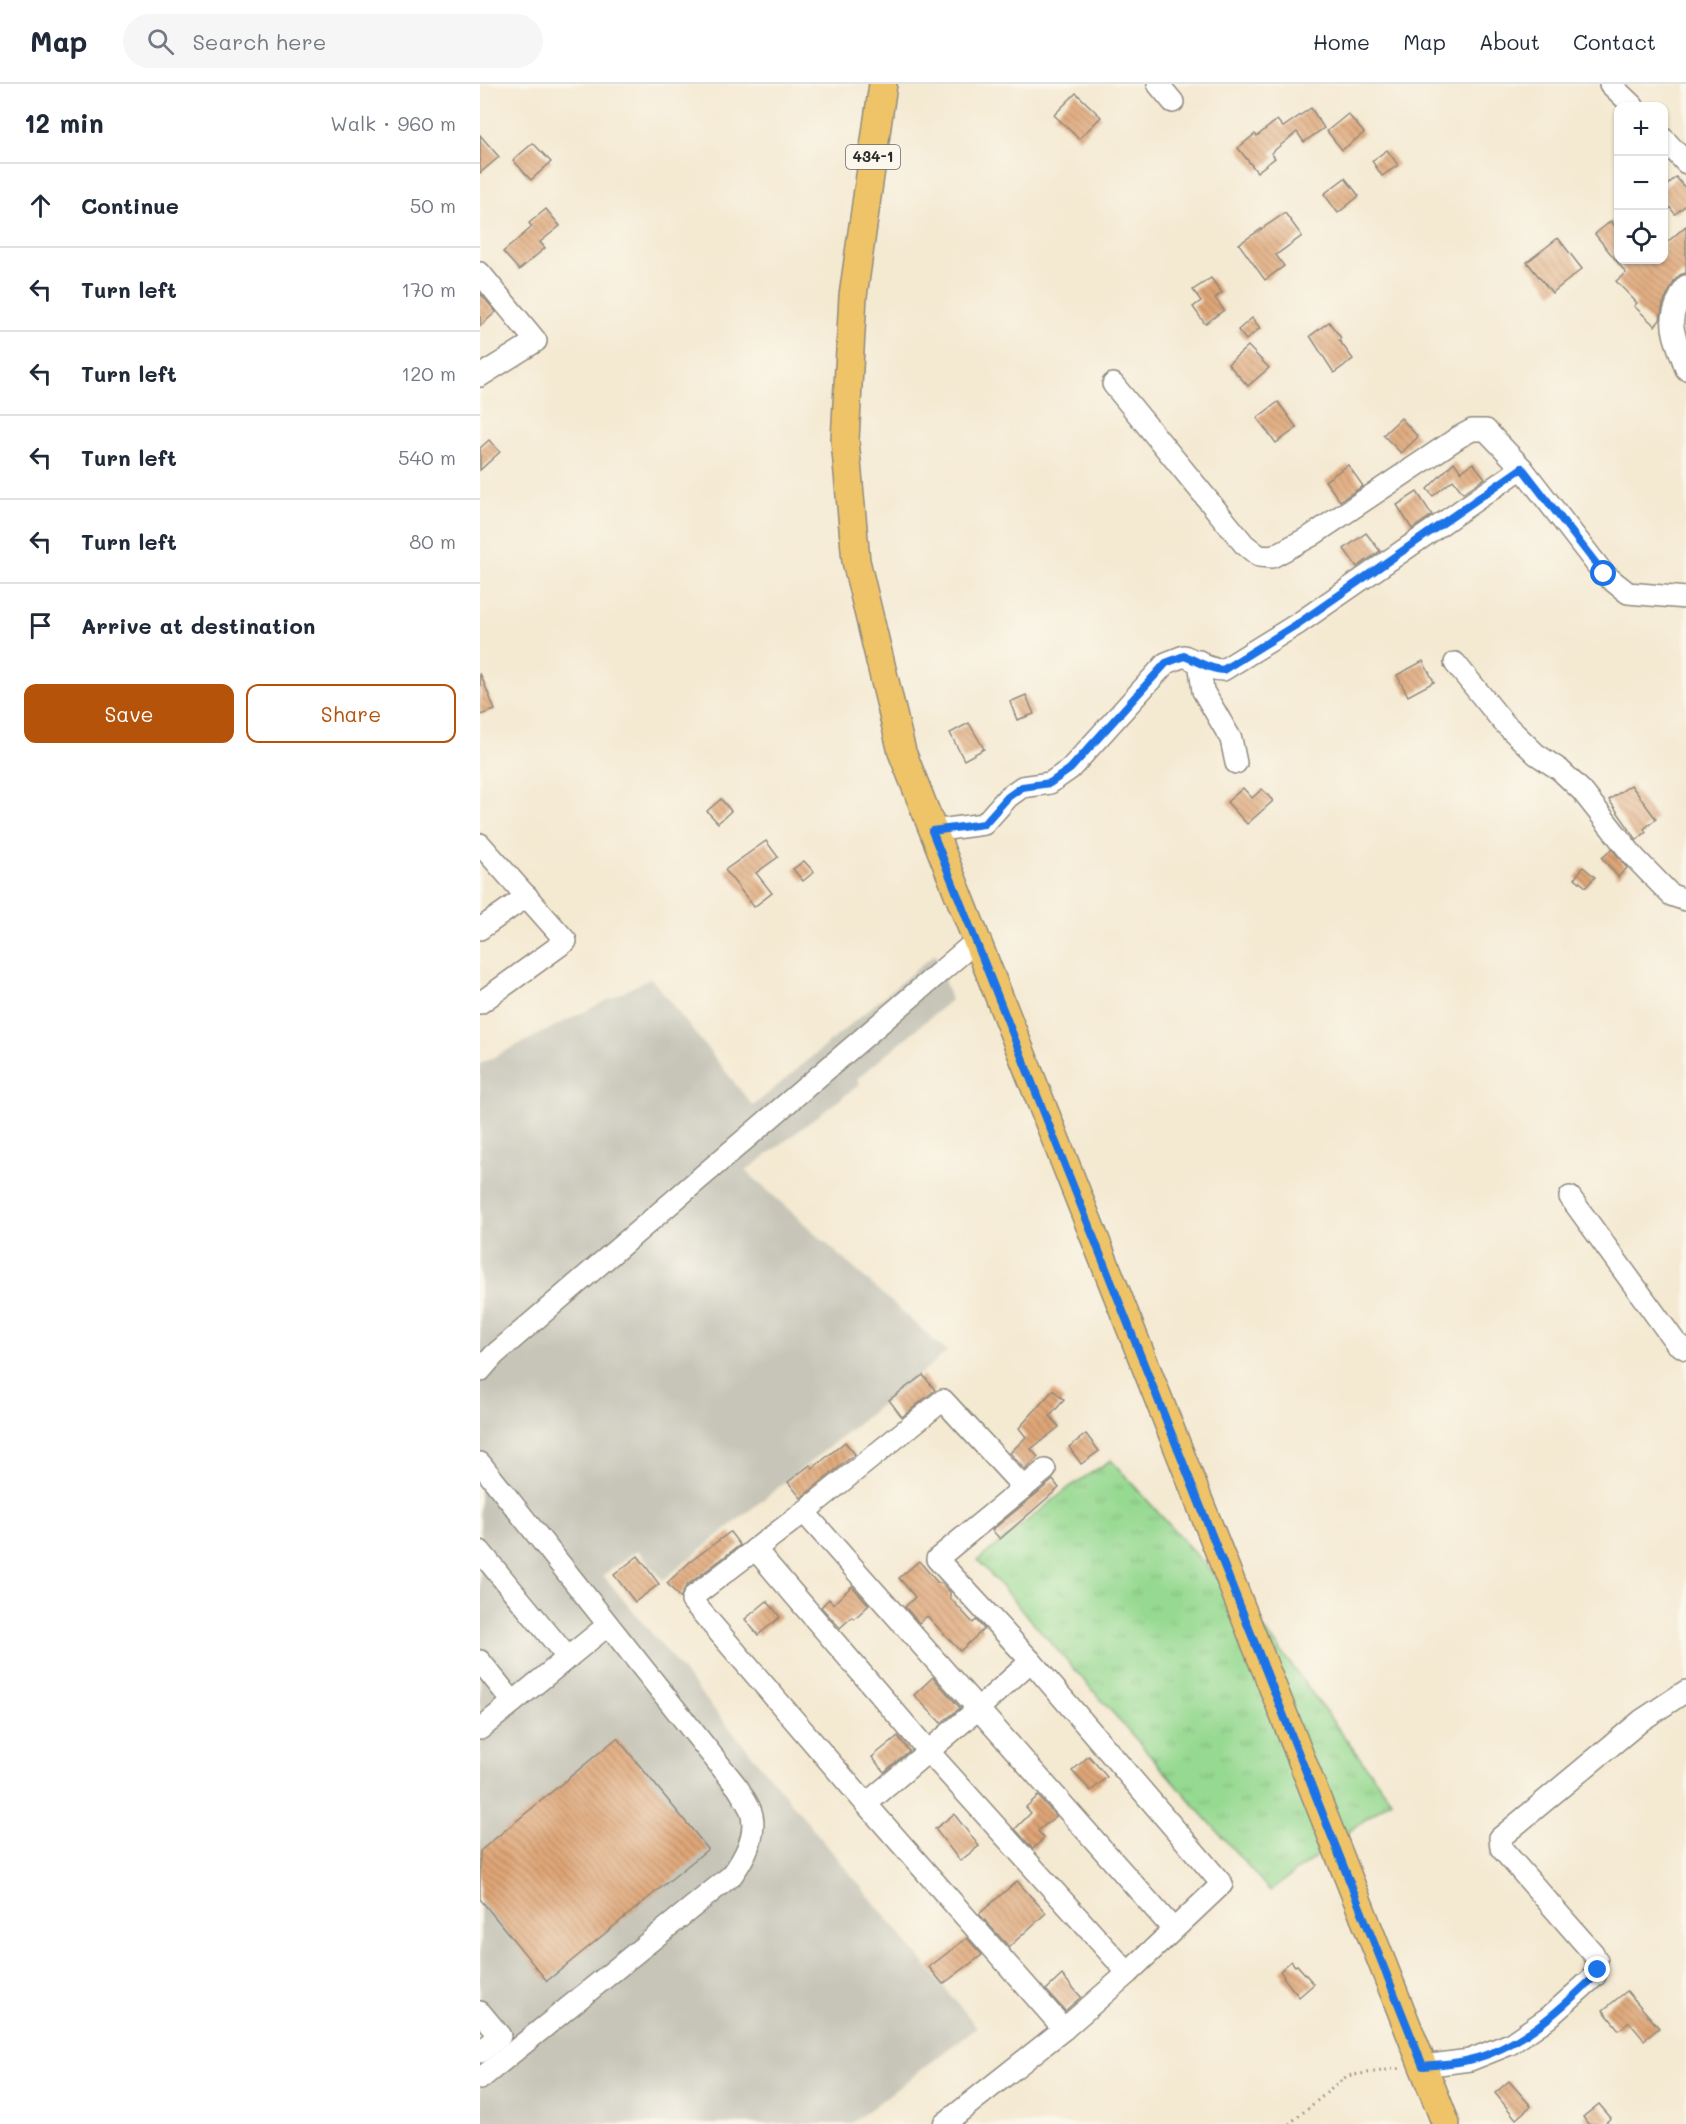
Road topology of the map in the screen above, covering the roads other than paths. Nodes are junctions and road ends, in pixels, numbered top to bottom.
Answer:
1 (883, 84) edge
2 (1158, 84) edge
3 (1610, 84) edge
4 (1173, 102) dead end
5 (1629, 102) edge
6 (1668, 143) edge
7 (1686, 163) edge
8 (480, 273) edge
9 (1686, 286) edge
10 (1686, 369) edge
11 (480, 376) edge
12 (1113, 384) dead end
13 (1522, 468) junction
14 (1686, 597) edge
15 (1199, 662) junction
16 (1455, 663) dead end
17 (1236, 763) dead end
18 (932, 831) junction
19 (480, 844) edge
20 (527, 896) junction
21 (1686, 900) edge
22 (480, 929) edge
23 (976, 941) junction
24 (480, 1003) edge
25 (1570, 1197) dead end
26 (1686, 1349) edge
27 (480, 1371) edge
28 (480, 1463) edge
29 (1045, 1470) dead end
30 (1024, 1488) junction
31 (804, 1512) junction
32 (756, 1549) junction
33 (480, 1551) edge
34 (608, 1625) junction
35 (568, 1658) junction
36 (480, 1661) edge
37 (1031, 1661) junction
38 (1686, 1691) edge
39 (513, 1702) junction
40 (978, 1709) junction
41 (480, 1729) edge
42 (929, 1752) junction
43 (866, 1804) junction
44 (1173, 1929) junction
45 (1128, 1973) junction
46 (480, 2012) edge
47 (1064, 2030) junction
48 (480, 2052) edge
49 (1423, 2066) junction
50 (480, 2079) edge
51 (944, 2124) edge
52 (1446, 2124) edge

1 - 18 main road, 434-1
2 - 4 street
3 - 5 street
6 - 7 street
8 - 11 street
9 - 10 street
12 - 13 street
13 - 14 street
13 - 15 street
15 - 17 street
15 - 18 street
16 - 21 street
18 - 23 main road, 434-1
19 - 20 street
20 - 22 street
20 - 24 street
23 - 27 street
23 - 49 main road, 434-1
25 - 26 street
28 - 34 street
29 - 30 street
30 - 31 street
30 - 37 street
31 - 32 street
31 - 40 street
32 - 42 street
32 - 43 street
33 - 35 street
34 - 35 street
34 - 50 street
35 - 39 street
36 - 39 street
37 - 40 street
37 - 44 street
38 - 49 street
39 - 41 street
40 - 42 street
40 - 44 street
42 - 43 street
42 - 45 street
43 - 47 street
44 - 45 street
45 - 47 street
46 - 48 street
47 - 51 street
49 - 52 main road, 434-1

